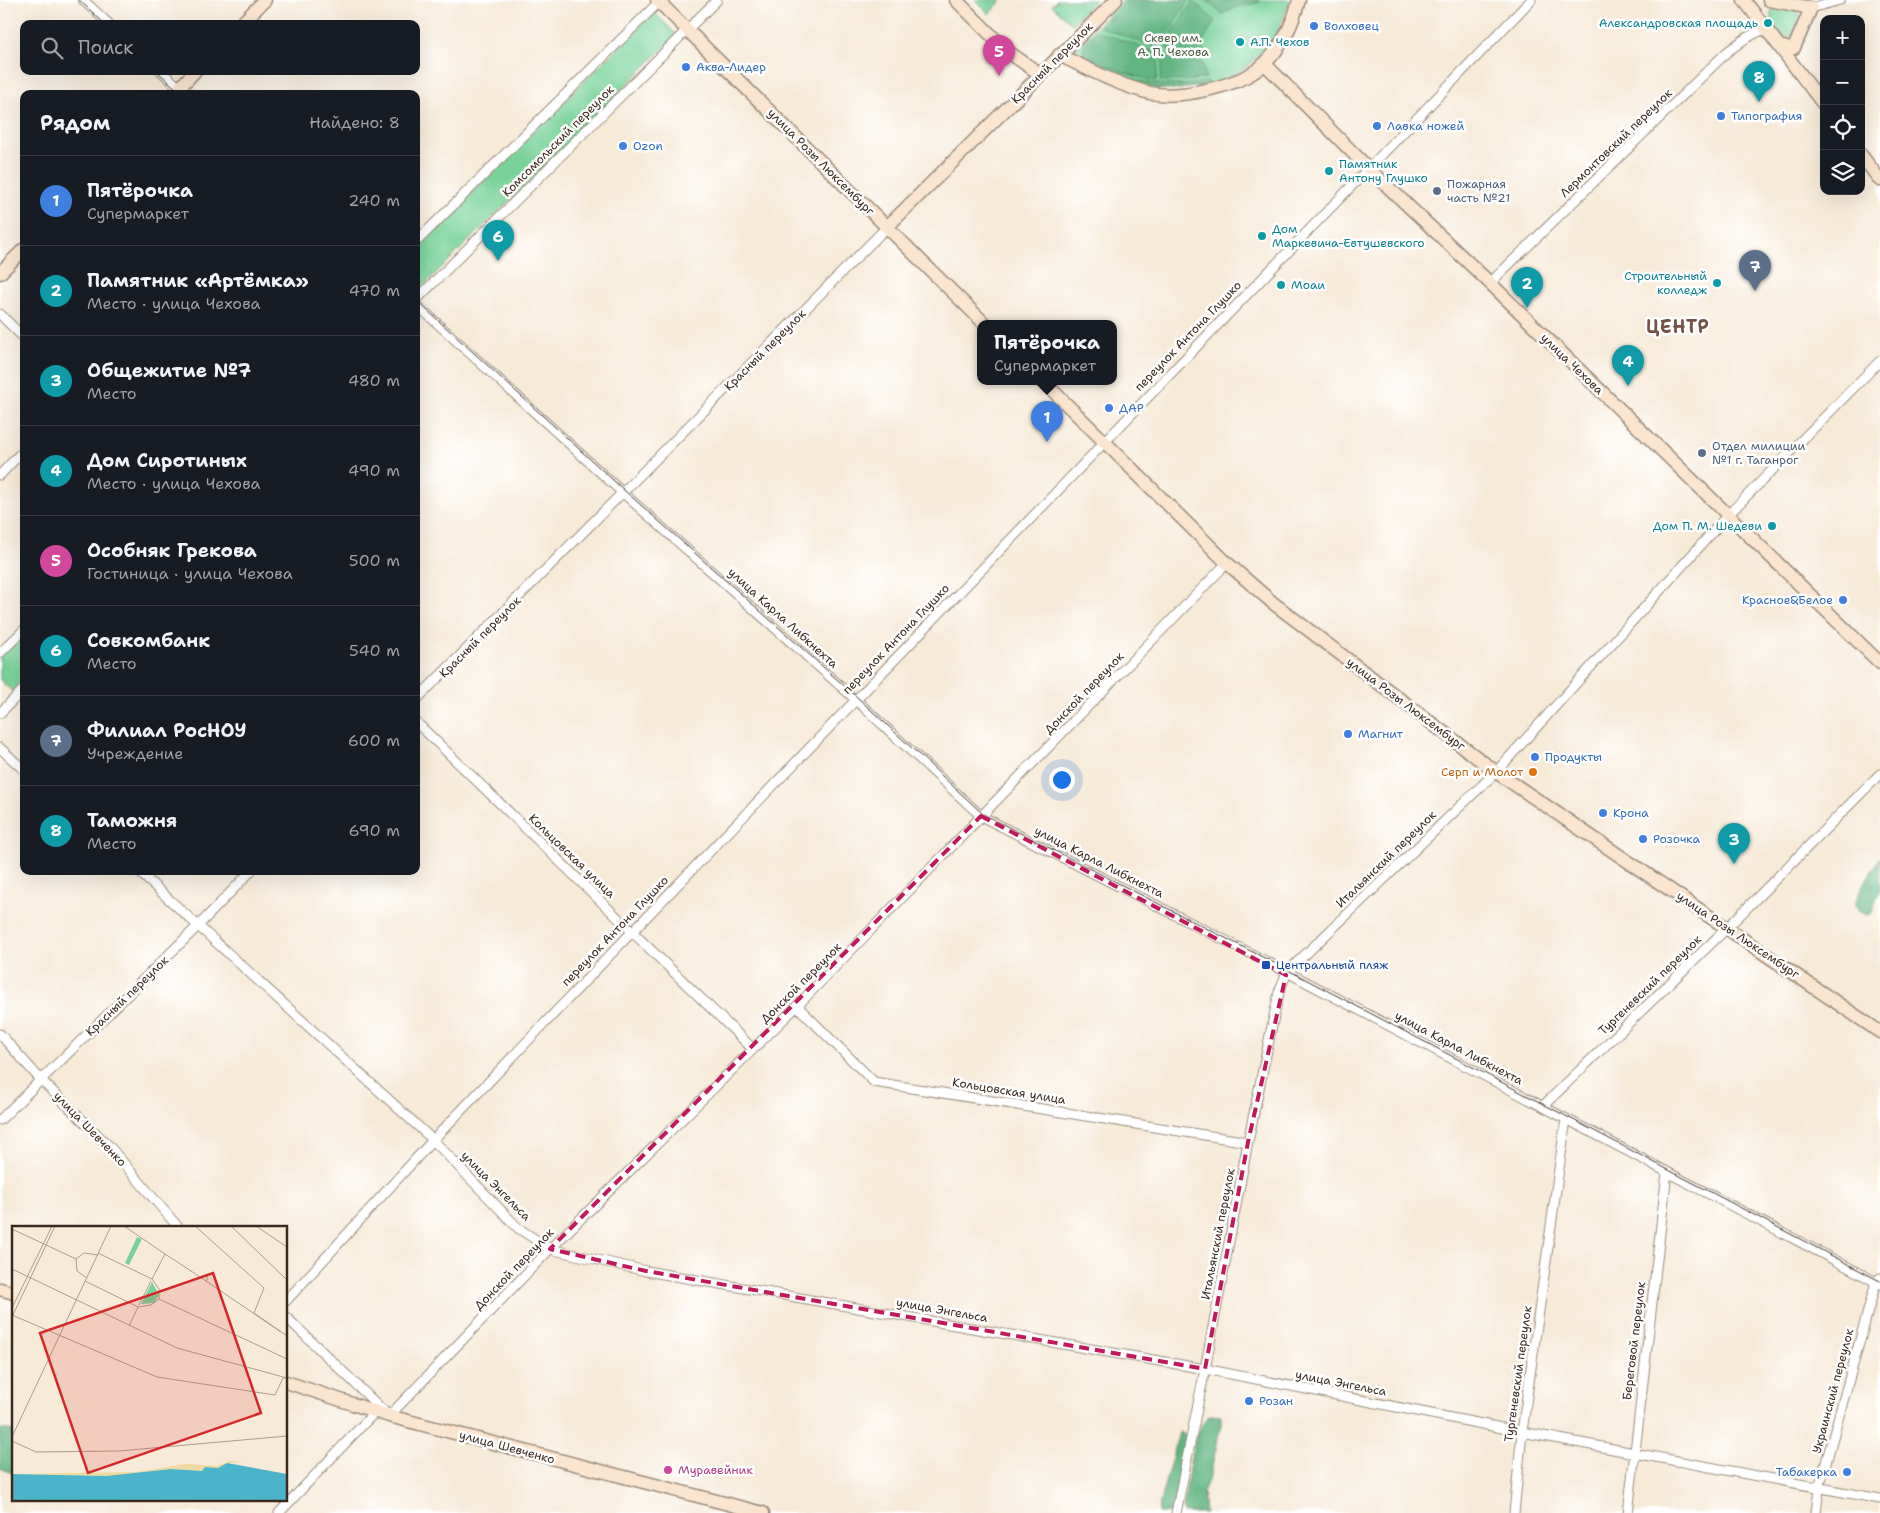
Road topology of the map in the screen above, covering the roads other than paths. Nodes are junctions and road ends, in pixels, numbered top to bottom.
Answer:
1 (83, 0) edge
2 (265, 0) edge
3 (717, 0) edge
4 (956, 0) edge
5 (1116, 0) edge
6 (1299, 0) edge
7 (1531, 0) edge
8 (1744, 0) edge
9 (1770, 0) edge
10 (1840, 0) edge
11 (659, 1) edge
12 (1811, 8) junction
13 (105, 20) edge
14 (245, 20) edge
15 (1763, 24) junction
16 (687, 30) junction
17 (1797, 43) junction
18 (1780, 46) junction
19 (1059, 55) junction
20 (1265, 64) junction
21 (1795, 66) junction
22 (1040, 74) junction
23 (165, 75) edge
24 (192, 75) edge
25 (178, 90) edge
26 (181, 90) edge
27 (1820, 100) edge
28 (1865, 160) edge
29 (1368, 168) junction
30 (1880, 180) edge
31 (887, 227) junction
32 (420, 238) edge
33 (20, 252) edge
34 (0, 273) edge
35 (1490, 283) junction
36 (420, 296) edge
37 (420, 308) edge
38 (0, 314) edge
39 (981, 320) edge
40 (20, 334) edge
41 (1880, 362) edge
42 (1047, 385) edge
43 (1104, 441) junction
44 (20, 456) edge
45 (0, 475) edge
46 (623, 493) junction
47 (1728, 515) junction
48 (1227, 563) junction
49 (20, 634) edge
50 (0, 653) edge
51 (1880, 663) edge
52 (20, 693) edge
53 (420, 696) edge
54 (855, 699) junction
55 (0, 713) edge
56 (420, 726) edge
57 (0, 748) edge
58 (20, 766) edge
59 (1496, 772) junction
60 (1880, 774) edge
61 (981, 816) junction
62 (142, 875) edge
63 (247, 875) edge
64 (199, 926) junction
65 (1728, 927) junction
66 (632, 932) junction
67 (1286, 972) junction
68 (797, 1006) junction
69 (1880, 1032) edge
70 (0, 1034) edge
71 (753, 1048) junction
72 (41, 1080) junction
73 (1543, 1106) junction
74 (1566, 1119) junction
75 (0, 1120) edge
76 (433, 1140) junction
77 (1248, 1142) junction
78 (1667, 1172) junction
79 (177, 1226) edge
80 (550, 1249) junction
81 (1879, 1281) edge
82 (288, 1299) edge
83 (288, 1319) edge
84 (1205, 1369) junction
85 (288, 1383) edge
86 (375, 1412) junction
87 (389, 1416) junction
88 (1522, 1432) junction
89 (1633, 1453) junction
90 (1820, 1488) junction
91 (1880, 1499) edge
92 (280, 1513) edge
93 (763, 1513) edge
94 (1176, 1513) edge
95 (1514, 1513) edge
96 (1628, 1513) edge
97 (1816, 1513) edge

1 - 13 street
2 - 14 street
3 - 16 street, Комсомольский переулок
4 - 22 street
5 - 19 street, Красный переулок
6 - 20 street
7 - 29 street, переулок Антона Глушко
8 - 15 street
9 - 12 street
9 - 15 street
10 - 12 street
11 - 16 street, улица Розы Люксембург
11 - 32 street
12 - 17 street
15 - 18 street
15 - 35 street, Лермонтовский переулок
16 - 31 street, улица Розы Люксембург
16 - 36 street, Комсомольский переулок
17 - 18 street
17 - 21 street
18 - 21 street
19 - 20 street
19 - 22 street, Красный переулок
20 - 29 street, улица Чехова
21 - 27 street
22 - 31 street, Красный переулок
23 - 25 street
24 - 26 street
28 - 30 street
29 - 35 street, улица Чехова
29 - 43 street, переулок Антона Глушко
31 - 39 street, улица Розы Люксембург
31 - 46 street, Красный переулок
33 - 34 street
35 - 47 street, улица Чехова
37 - 46 street, улица Карла Либкнехта
38 - 40 street
41 - 47 street, Итальянский переулок
42 - 43 street, улица Розы Люксембург
43 - 48 street, улица Розы Люксембург
43 - 54 street, переулок Антона Глушко
44 - 45 street
46 - 53 street, Красный переулок
46 - 54 street, улица Карла Либкнехта
47 - 51 street, улица Чехова
47 - 59 street, Итальянский переулок
48 - 59 street, улица Розы Люксембург
48 - 61 street, Донской переулок
49 - 50 street
52 - 55 street
54 - 61 street, улица Карла Либкнехта
54 - 66 street, переулок Антона Глушко
56 - 66 street, Кольцовская улица
57 - 58 street
59 - 65 street, улица Розы Люксембург
59 - 67 street, Итальянский переулок
60 - 65 street, Тургеневский переулок
61 - 67 street, улица Карла Либкнехта
61 - 68 street, Донской переулок
62 - 64 street, улица Энгельса
63 - 64 street, Красный переулок
64 - 72 street, Красный переулок
64 - 76 street, улица Энгельса
65 - 69 street, улица Розы Люксембург
65 - 73 street, Тургеневский переулок
66 - 71 street, Кольцовская улица
66 - 76 street, переулок Антона Глушко
67 - 73 street, улица Карла Либкнехта
67 - 77 street, Итальянский переулок
68 - 71 street, Донской переулок
68 - 77 street, Кольцовская улица
70 - 72 street, улица Шевченко
71 - 80 street, Донской переулок
72 - 75 street, Красный переулок
72 - 79 street, улица Шевченко
73 - 74 street, улица Карла Либкнехта
74 - 78 street, улица Карла Либкнехта
74 - 88 street, Тургеневский переулок
76 - 80 street, улица Энгельса
76 - 82 street, переулок Антона Глушко
77 - 84 street, Итальянский переулок
78 - 81 street, улица Карла Либкнехта
78 - 89 street, Береговой переулок
80 - 84 street, улица Энгельса
80 - 87 street, Донской переулок
81 - 90 street, Украинский переулок
83 - 87 street, улица Шевченко
84 - 88 street, улица Энгельса
84 - 94 street, Итальянский переулок
85 - 86 street
86 - 87 street
86 - 92 street
87 - 93 street, улица Шевченко
88 - 89 street, улица Энгельса
88 - 95 street, Тургеневский переулок
89 - 90 street, улица Энгельса
89 - 96 street, Береговой переулок
90 - 91 street, улица Энгельса
90 - 97 street, Украинский переулок

